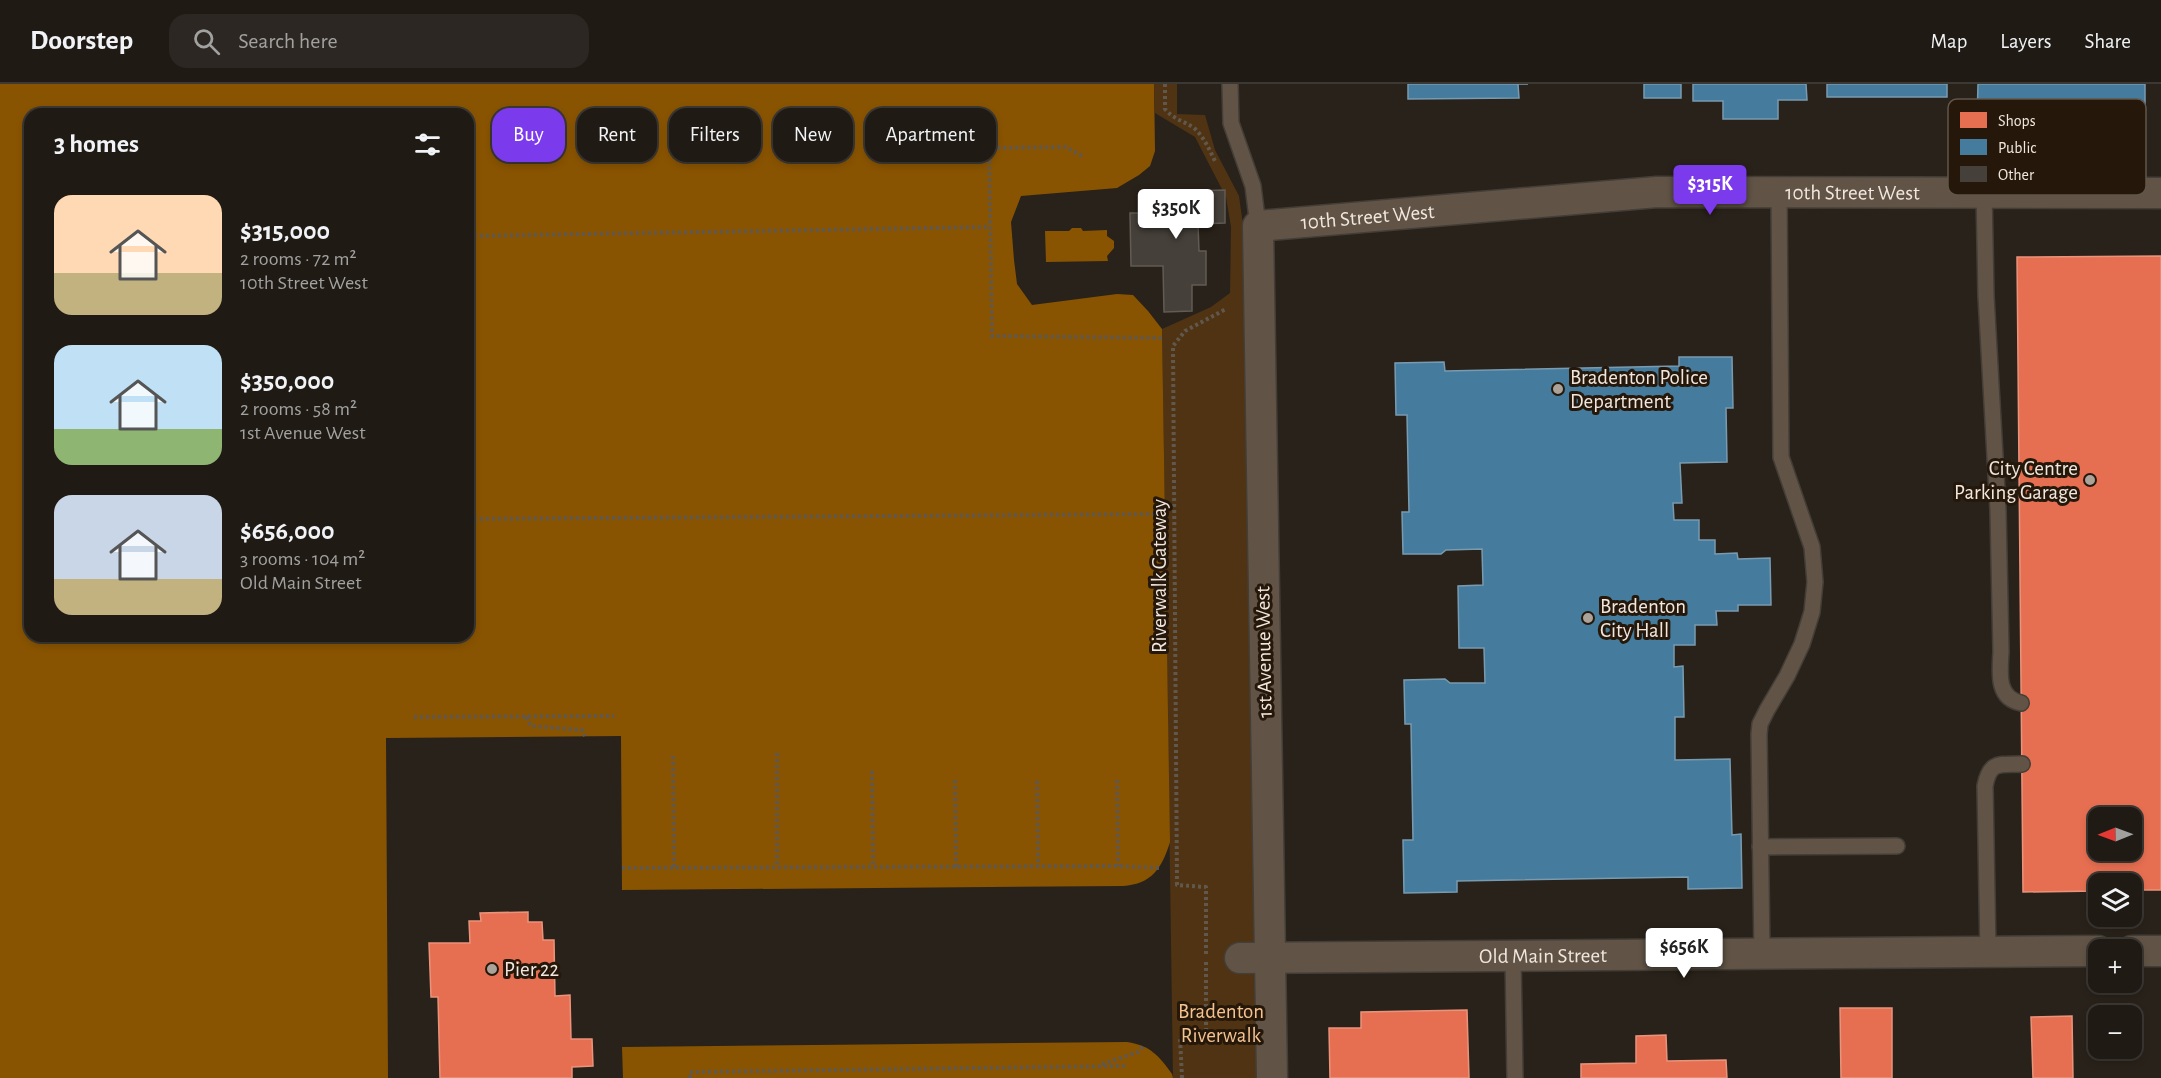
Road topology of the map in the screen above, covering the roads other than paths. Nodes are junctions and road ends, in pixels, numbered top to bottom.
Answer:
1 (1230, 84) edge
2 (1948, 191) edge
3 (1779, 192) junction
4 (2146, 193) edge
5 (2161, 193) edge
6 (1984, 195) edge
7 (1257, 226) junction
8 (2021, 703) dead end
9 (2022, 764) dead end
10 (1897, 846) dead end
11 (1760, 847) junction
12 (2088, 951) edge
13 (2142, 951) edge
14 (2161, 951) edge
15 (1988, 952) junction
16 (1761, 954) junction
17 (1513, 956) junction
18 (1255, 958) junction
19 (1272, 1078) edge
20 (1515, 1078) edge

1 - 7 lane
2 - 3 street, 10th Street West
3 - 7 street, 10th Street West
3 - 11 lane
4 - 5 street, 10th Street West
6 - 8 lane
7 - 18 street, 1st Avenue West
9 - 15 lane
10 - 11 lane
11 - 16 lane
12 - 15 street, Old Main Street
13 - 14 street
15 - 16 street, Old Main Street
16 - 17 street, Old Main Street
17 - 18 street, Old Main Street
17 - 20 lane
18 - 19 street, 1st Avenue West

